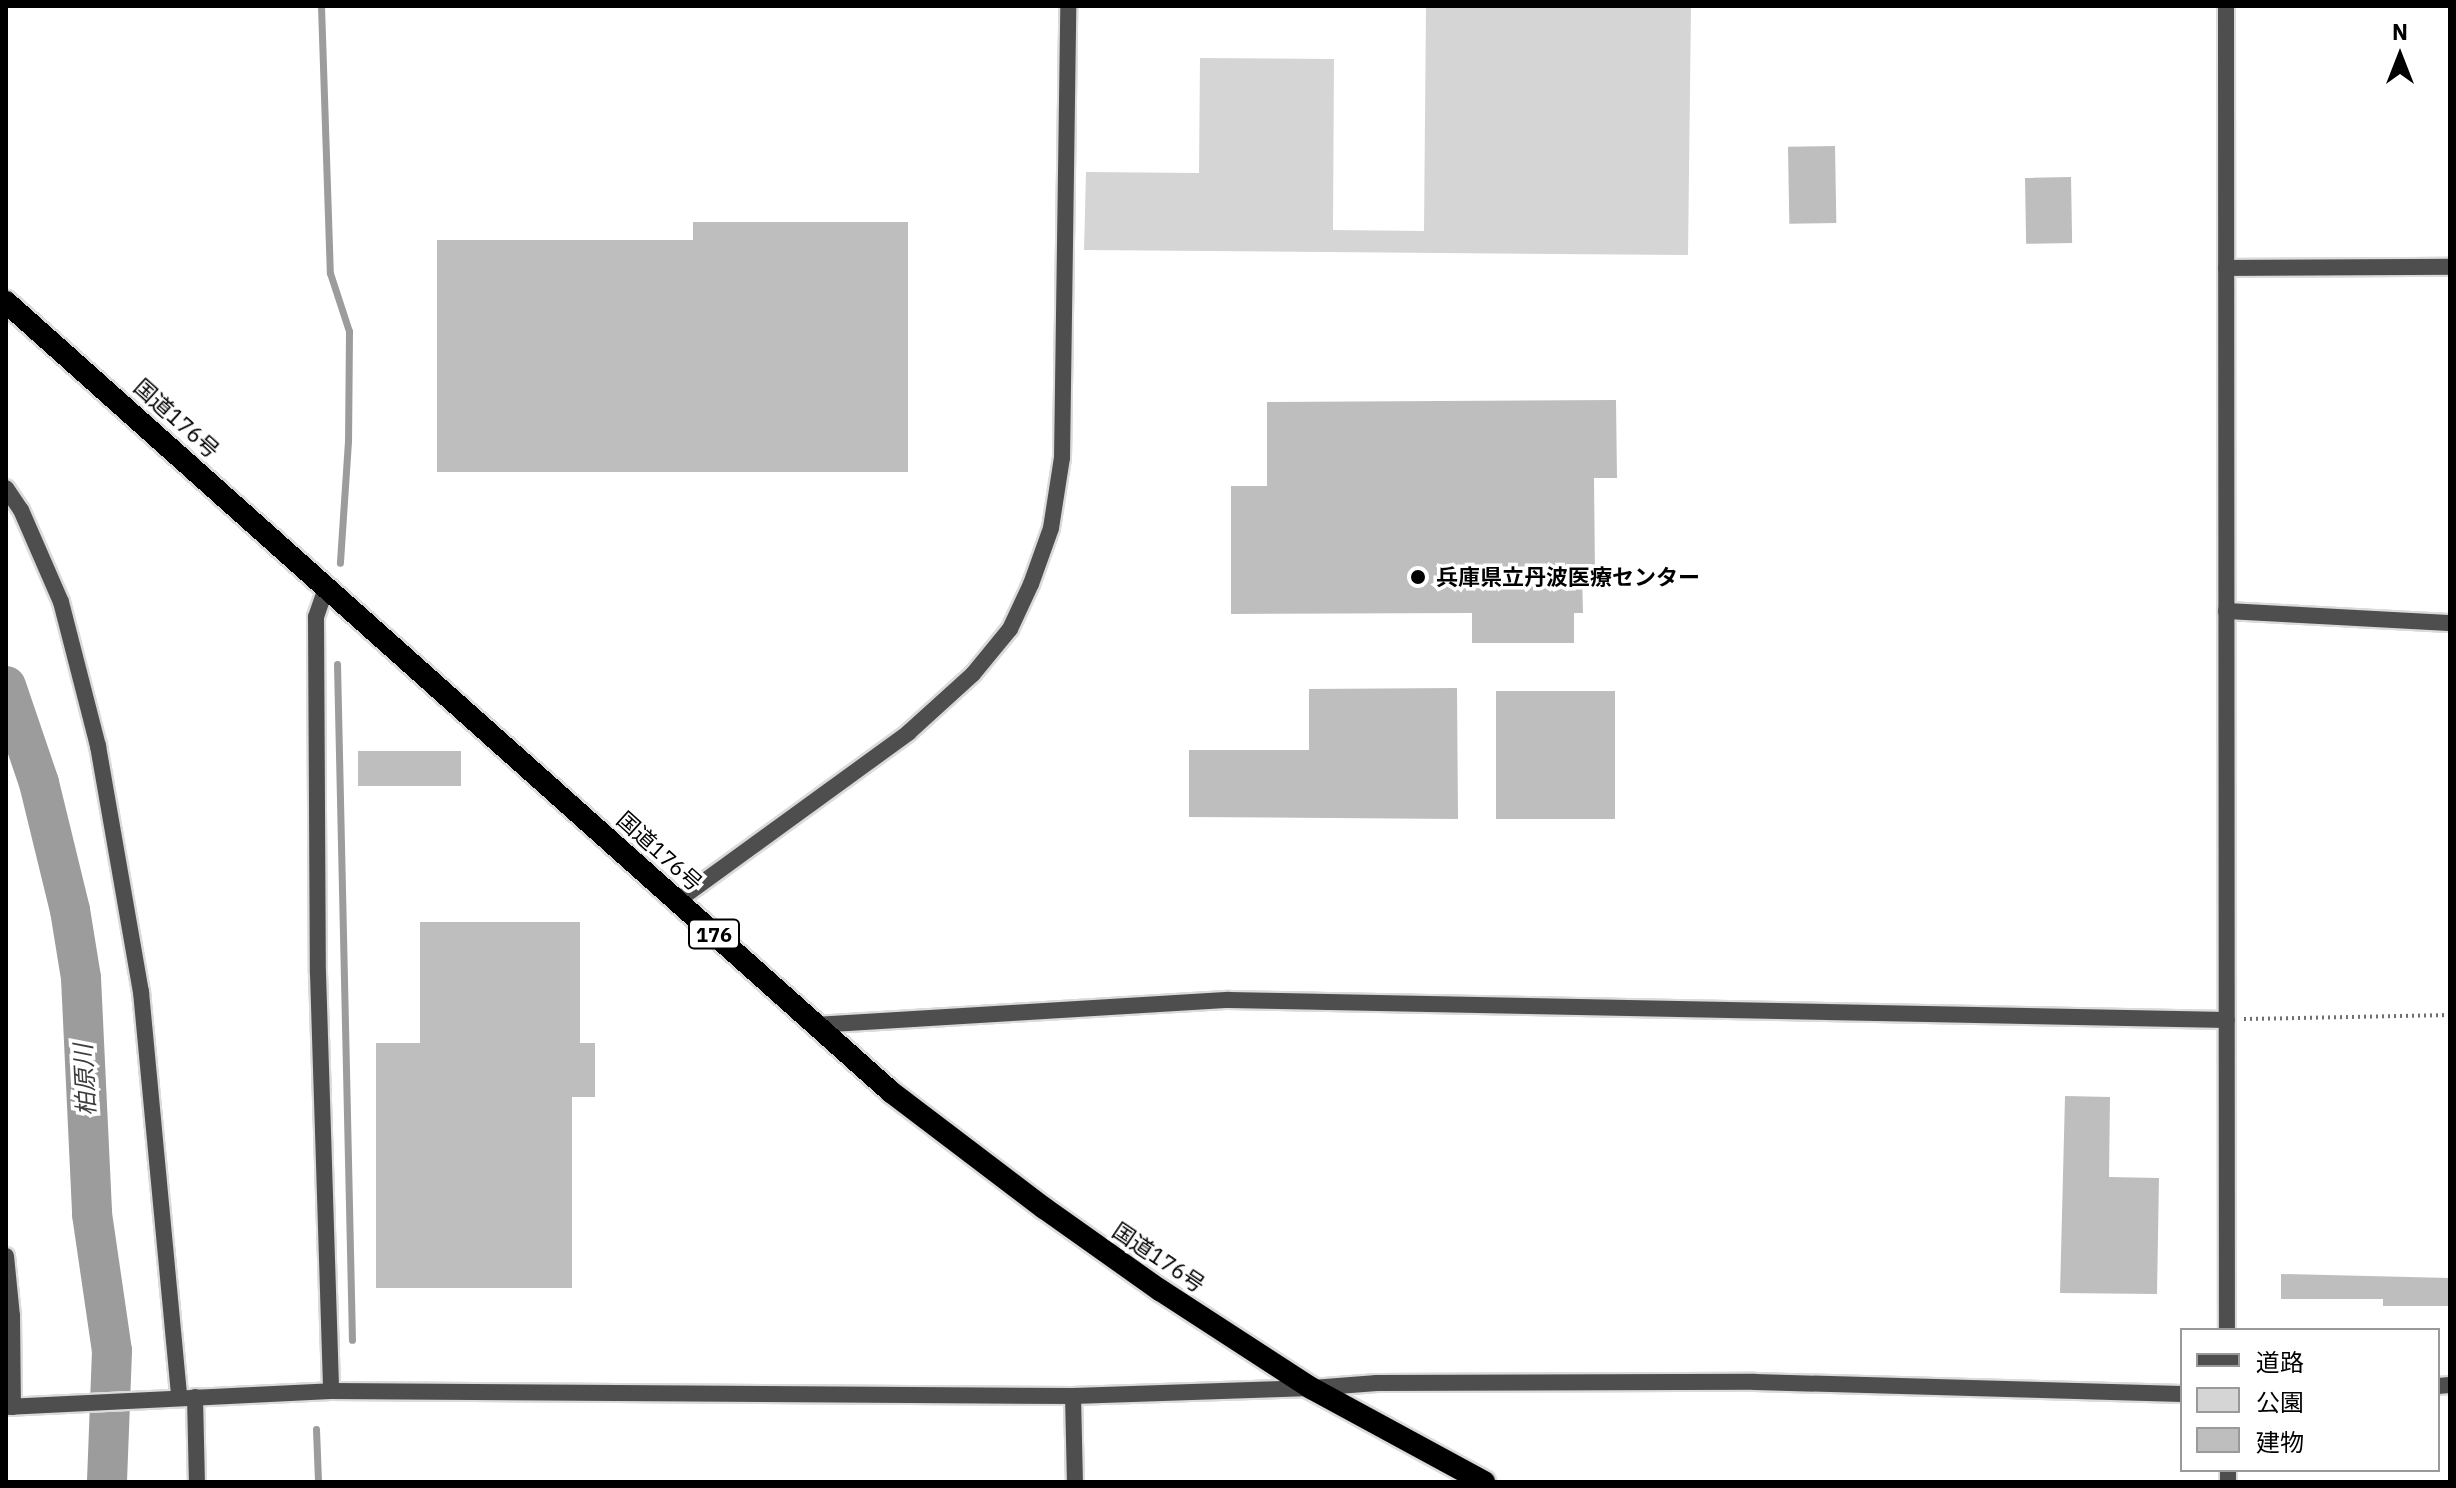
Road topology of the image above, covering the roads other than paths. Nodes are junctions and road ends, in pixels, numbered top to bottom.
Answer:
1 (1068, 6) edge
2 (2226, 6) edge
3 (2450, 267) edge
4 (2226, 268) junction
5 (6, 302) edge
6 (6, 488) edge
7 (327, 585) junction
8 (2226, 611) junction
9 (2450, 623) edge
10 (677, 901) junction
11 (2227, 1020) junction
12 (815, 1025) junction
13 (6, 1256) edge
14 (2227, 1328) edge
15 (1311, 1388) junction
16 (331, 1391) junction
17 (2180, 1394) edge
18 (1073, 1396) junction
19 (187, 1397) junction
20 (10, 1407) edge
21 (197, 1482) edge
22 (1075, 1482) edge
23 (1484, 1482) edge

1 - 10 street
2 - 4 street
3 - 4 street
4 - 8 street
5 - 7 highway, 国道176号 / 176
6 - 19 street
7 - 10 highway, 国道176号 / 176
7 - 16 street
8 - 9 street
8 - 11 street
10 - 12 highway, 国道176号 / 176
11 - 12 street
11 - 14 street
12 - 15 highway, 国道176号 / 176
13 - 20 street
15 - 17 street
15 - 18 street
15 - 23 highway, 国道176号 / 176
16 - 18 street
16 - 19 street
18 - 22 street
19 - 20 street
19 - 21 street

